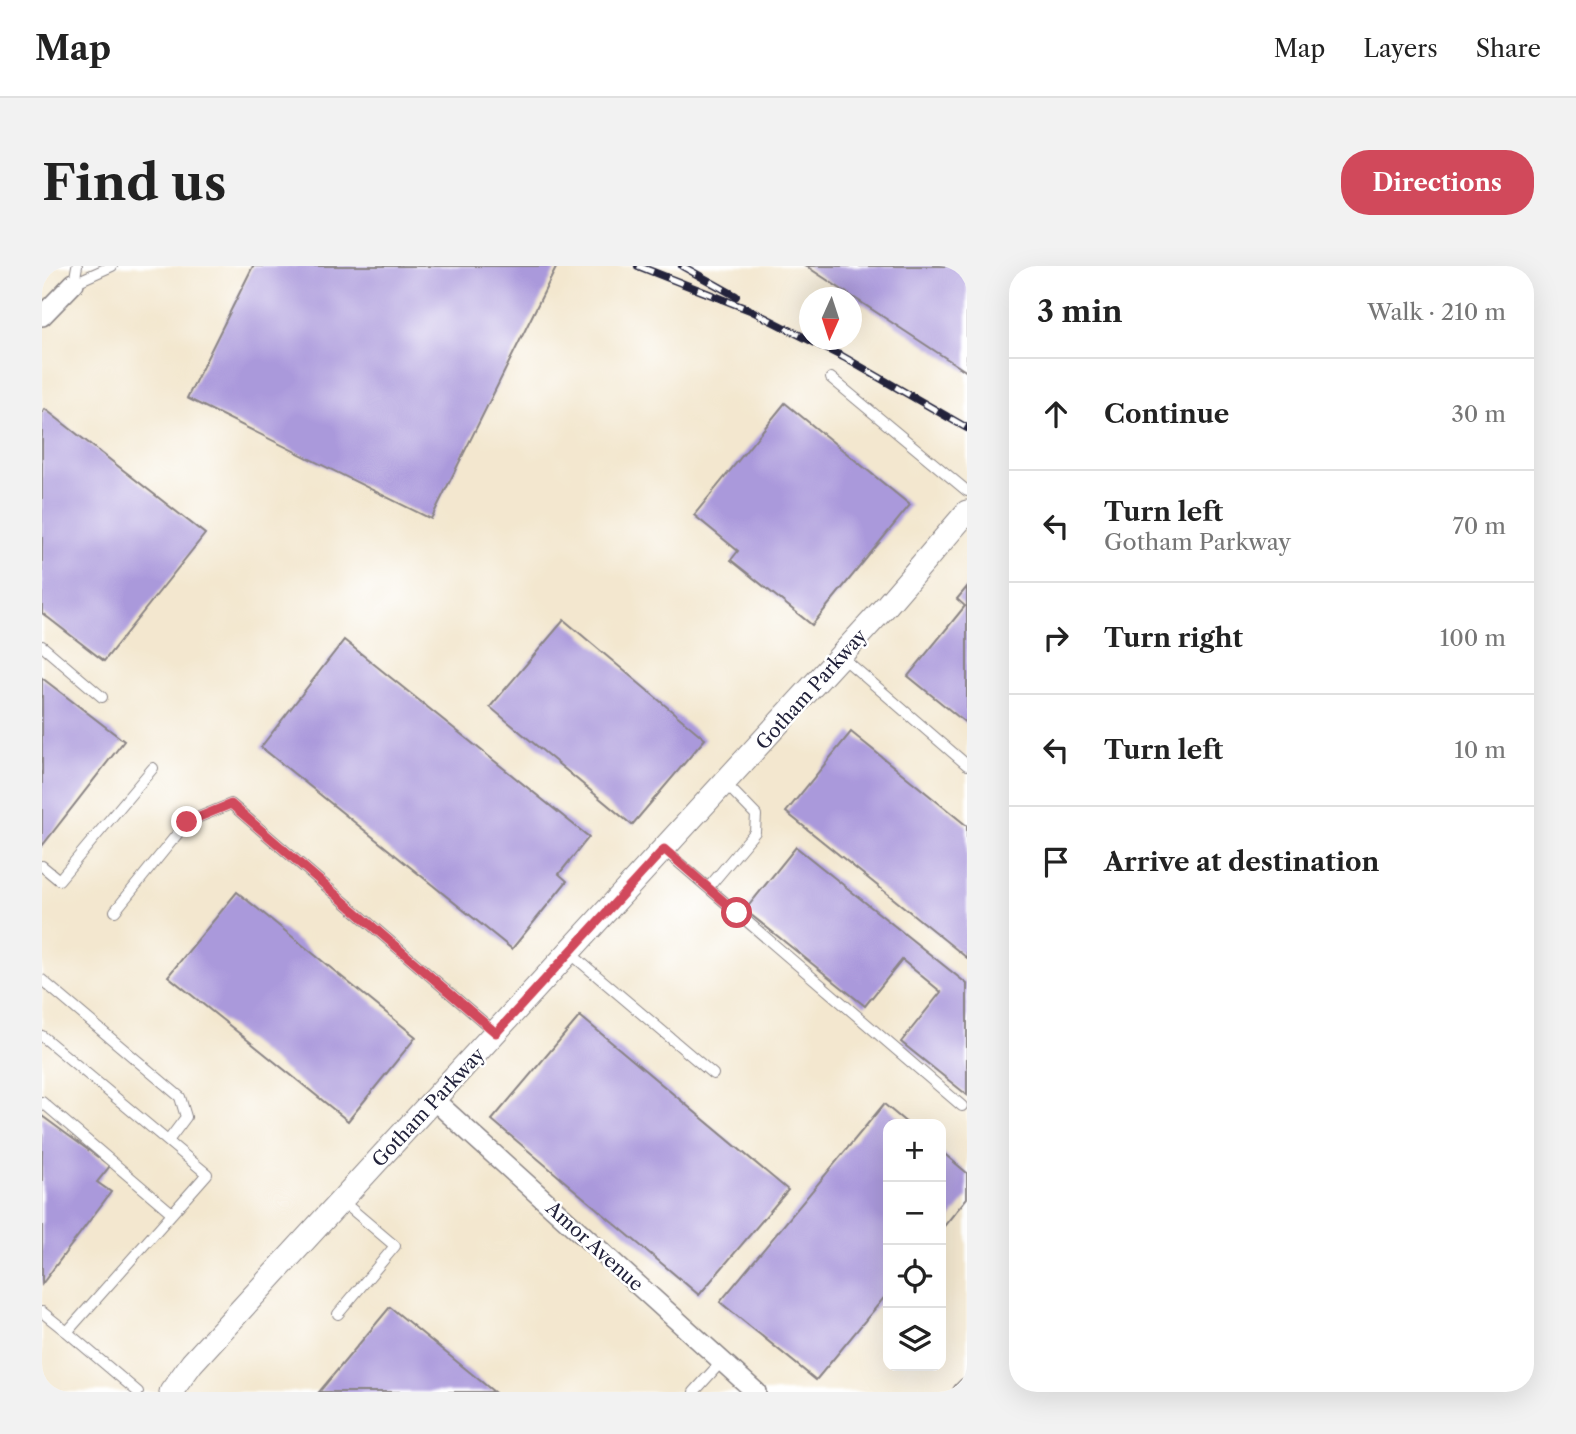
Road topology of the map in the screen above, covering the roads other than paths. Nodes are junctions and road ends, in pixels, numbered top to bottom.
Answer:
1 (112, 266) edge
2 (76, 274) edge
3 (42, 316) edge
4 (831, 378) dead end
5 (967, 491) edge
6 (967, 512) edge
7 (42, 646) edge
8 (841, 656) junction
9 (102, 697) dead end
10 (967, 765) edge
11 (153, 768) dead end
12 (725, 783) junction
13 (664, 849) junction
14 (42, 866) edge
15 (708, 888) junction
16 (115, 911) dead end
17 (569, 953) junction
18 (42, 980) edge
19 (496, 1033) junction
20 (42, 1036) edge
21 (713, 1074) dead end
22 (434, 1100) junction
23 (42, 1102) edge
24 (962, 1106) dead end
25 (168, 1141) junction
26 (341, 1201) junction
27 (172, 1213) junction
28 (42, 1312) edge
29 (338, 1314) dead end
30 (67, 1332) junction
31 (722, 1361) junction
32 (967, 1388) edge
33 (138, 1392) edge
34 (171, 1392) edge
35 (694, 1392) edge
36 (756, 1392) edge
37 (963, 1392) edge

1 - 2 lane
2 - 3 street
4 - 5 lane
6 - 8 street, Gotham Parkway
7 - 9 lane
8 - 10 lane
8 - 12 street, Gotham Parkway
11 - 14 lane
12 - 13 street, Gotham Parkway
12 - 15 lane
13 - 15 lane
13 - 17 street, Gotham Parkway
15 - 24 lane
16 - 19 lane
17 - 19 street, Gotham Parkway
17 - 21 lane
18 - 25 lane
19 - 22 street, Gotham Parkway
20 - 25 lane
22 - 26 street, Gotham Parkway
22 - 31 street, Amor Avenue
23 - 27 lane
25 - 27 lane
26 - 29 lane
26 - 34 street, Gotham Parkway
27 - 30 lane
28 - 30 lane
30 - 33 lane
31 - 35 lane
31 - 36 street, Amor Avenue
32 - 37 street

